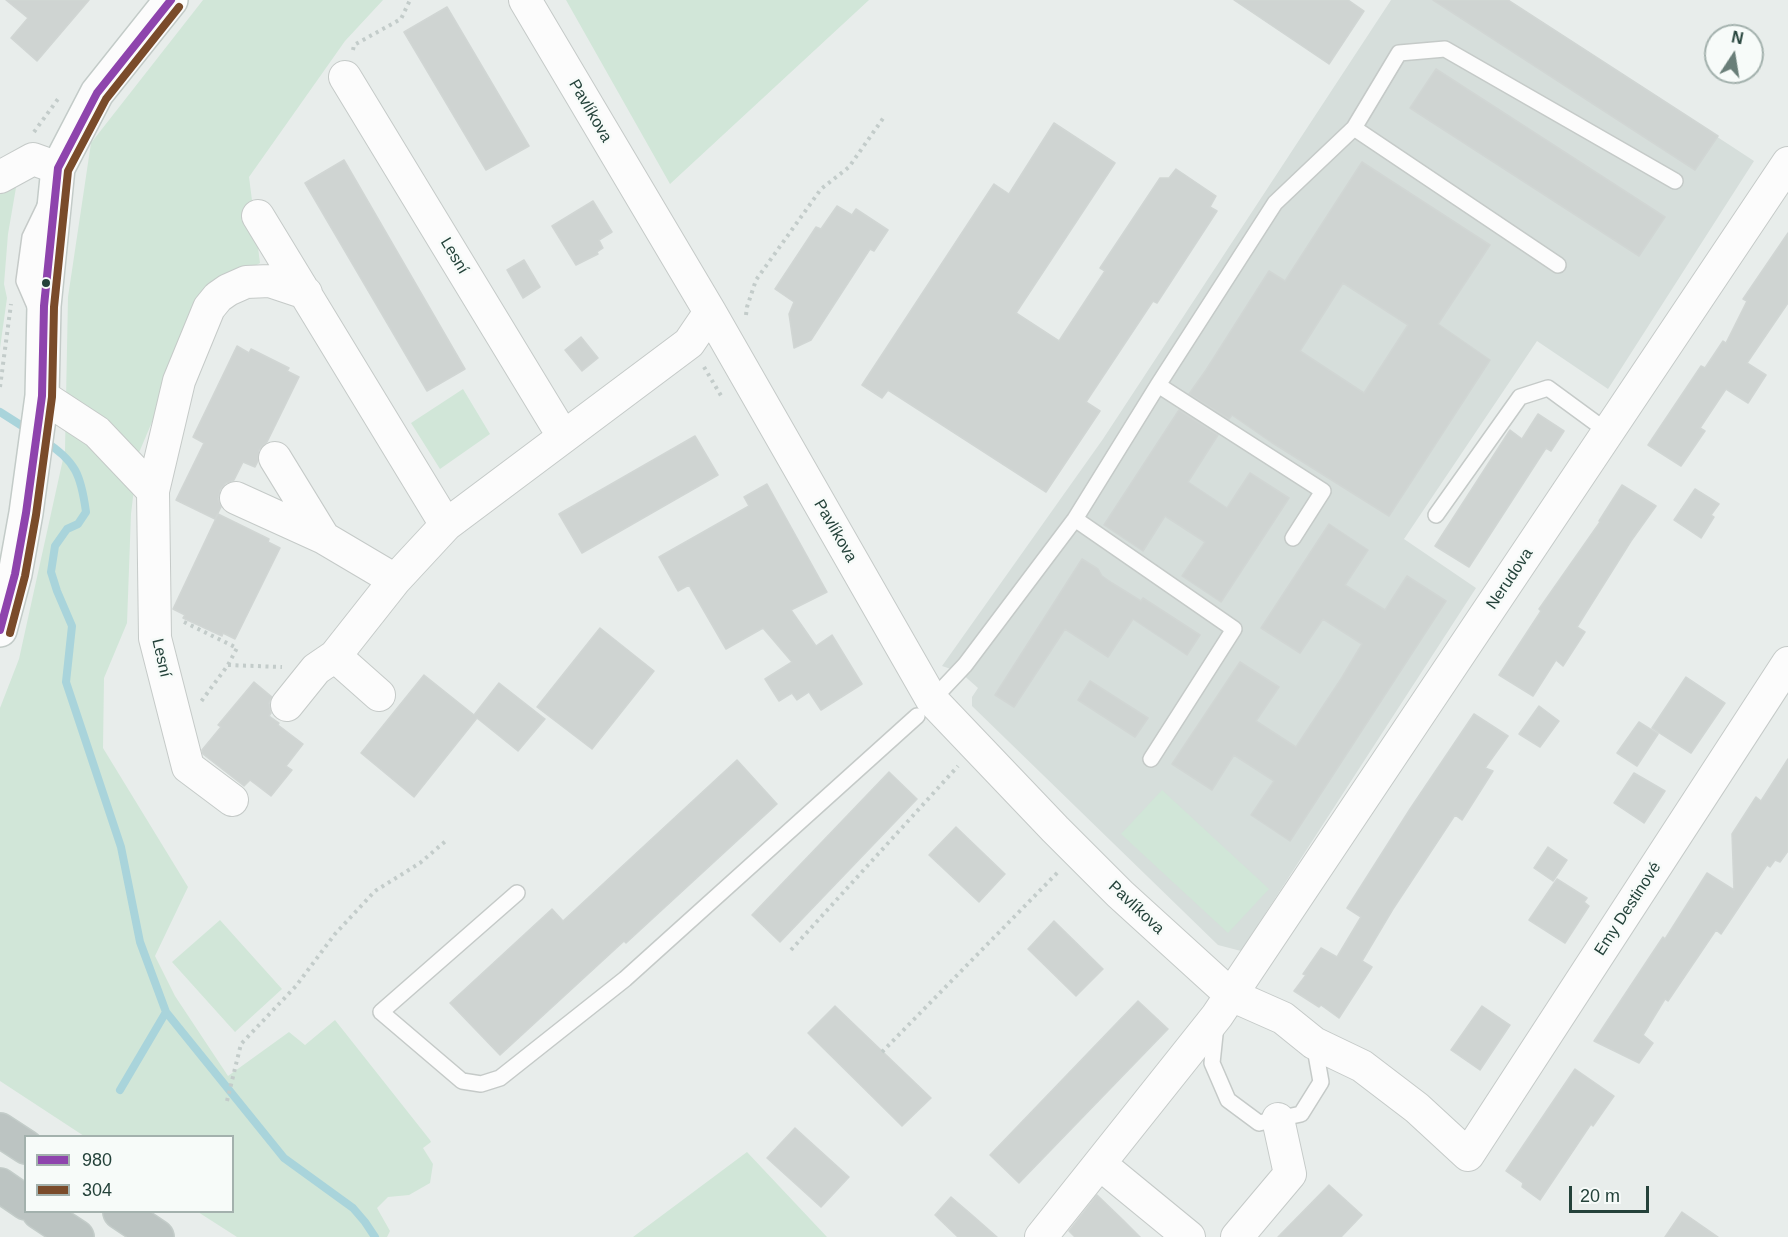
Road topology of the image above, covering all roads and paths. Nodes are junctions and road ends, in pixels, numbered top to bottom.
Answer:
1 (171, 0) edge
2 (410, 0) edge
3 (525, 0) edge
4 (345, 77) joint
5 (884, 117) dead end
6 (1354, 128) junction
7 (1788, 163) edge
8 (58, 175) junction
9 (0, 177) edge
10 (1675, 182) dead end
11 (258, 216) dead end
12 (1558, 266) dead end
13 (306, 293) junction
14 (710, 312) junction
15 (746, 318) dead end
16 (1158, 385) junction
17 (41, 404) junction
18 (1608, 432) junction
19 (563, 436) junction
20 (275, 458) dead end
21 (153, 491) junction
22 (236, 498) dead end
23 (1436, 515) dead end
24 (1075, 519) junction
25 (446, 525) junction
26 (324, 538) junction
27 (1293, 538) dead end
28 (395, 580) junction
29 (154, 608) junction
30 (0, 630) edge
31 (326, 662) junction
32 (1788, 663) edge
33 (228, 664) junction
34 (379, 695) dead end
35 (286, 705) dead end
36 (925, 708) junction
37 (179, 732) junction
38 (1150, 759) dead end
39 (963, 761) dead end
40 (232, 800) dead end
41 (448, 839) dead end
42 (1065, 864) dead end
43 (517, 893) dead end
44 (791, 950) dead end
45 (1224, 1006) junction
46 (1314, 1043) junction
47 (882, 1052) dead end
48 (227, 1101) dead end
49 (1278, 1119) junction
50 (0, 1130) edge
51 (24, 1146) edge
52 (1468, 1155) joint
53 (1100, 1164) junction
54 (0, 1185) edge
55 (24, 1202) edge
56 (41, 1213) edge
57 (121, 1213) edge
58 (77, 1237) edge
59 (157, 1237) edge
60 (1041, 1237) edge
61 (1189, 1237) edge
62 (1237, 1237) edge

1 - 8 street
2 - 4 path
3 - 14 street, Pavlíkova
4 - 19 street, Lesní
5 - 15 path
6 - 10 lane
6 - 12 lane
6 - 16 lane
7 - 18 street, Nerudova
8 - 9 street
8 - 17 street
11 - 13 street
13 - 21 street, Lesní
13 - 25 street
14 - 19 street
14 - 36 street, Pavlíkova
16 - 24 lane
16 - 27 lane
17 - 21 street
17 - 30 street
18 - 23 lane
18 - 45 street, Nerudova
19 - 25 street
20 - 26 street
21 - 29 street, Lesní
22 - 26 street
24 - 36 lane
24 - 38 lane
25 - 28 street
26 - 28 street
28 - 31 street
29 - 33 path
29 - 37 street, Lesní
31 - 33 path
31 - 34 street
31 - 35 street
32 - 52 street, Emy Destinové
33 - 37 path
36 - 43 lane
36 - 45 street, Pavlíkova
37 - 40 street, Lesní
39 - 44 path
41 - 48 path
42 - 47 path
45 - 46 street, Pavlíkova
45 - 49 lane
45 - 53 street
46 - 49 lane
46 - 52 street, Pavlíkova
49 - 62 street
50 - 51 highway
53 - 60 street
53 - 61 street
54 - 55 highway
56 - 58 highway
57 - 59 highway

